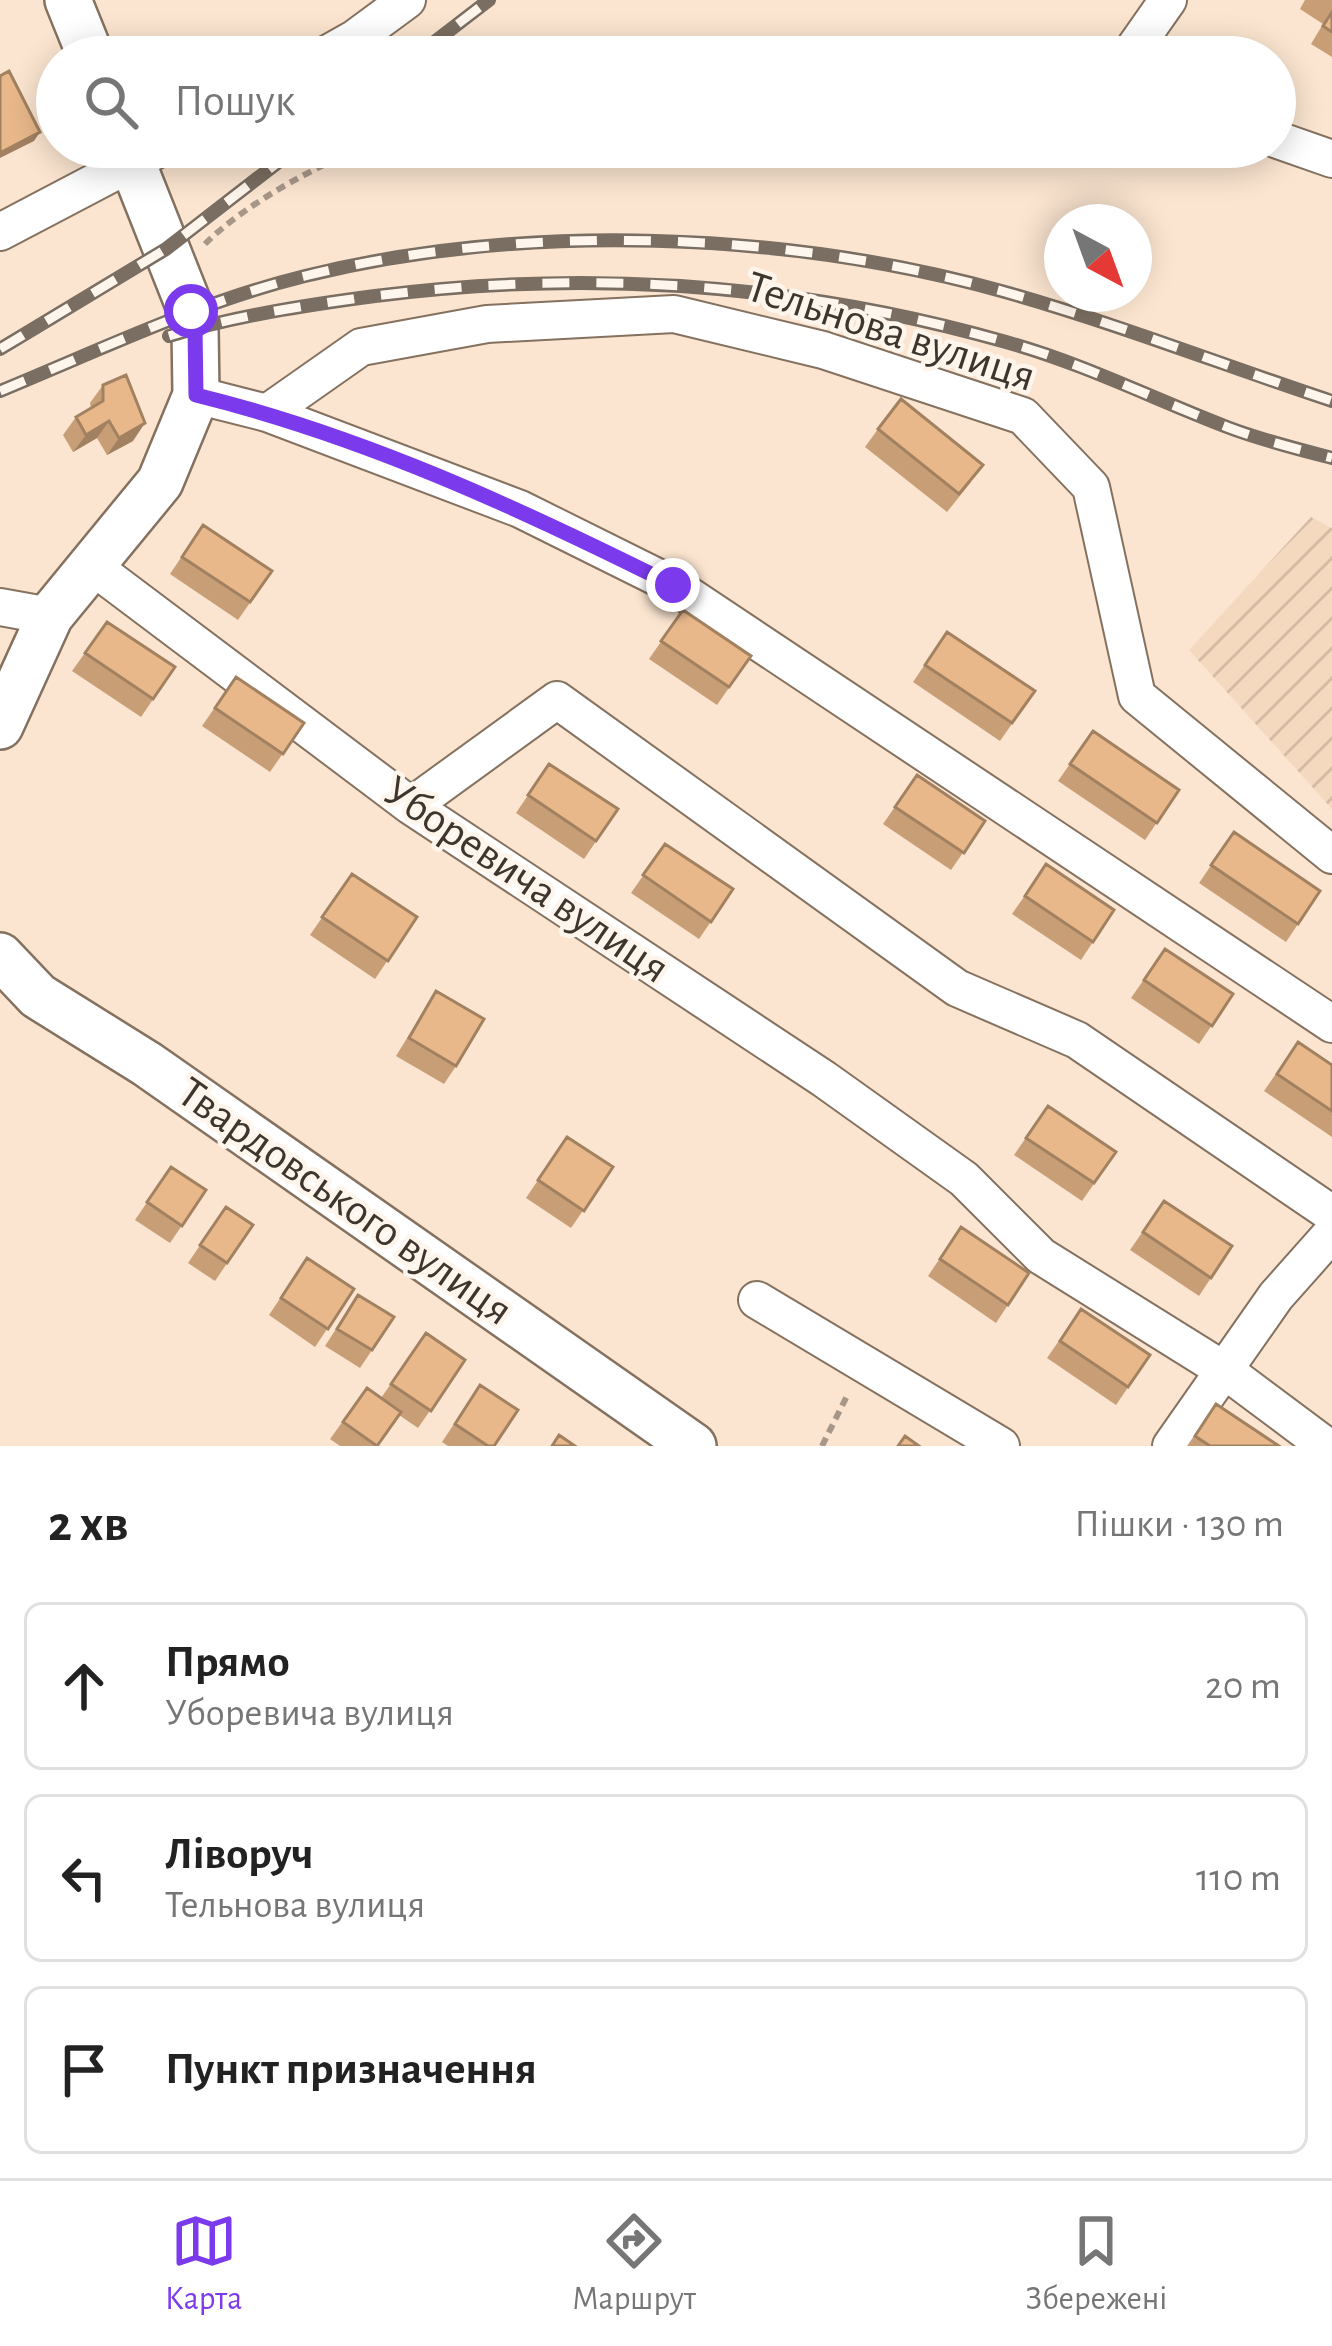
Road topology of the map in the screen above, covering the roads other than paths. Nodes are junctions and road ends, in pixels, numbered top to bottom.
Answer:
1 (68, 0) edge
2 (406, 0) edge
3 (1168, 0) edge
4 (83, 36) edge
5 (353, 36) edge
6 (1143, 36) edge
7 (1296, 147) edge
8 (1332, 160) edge
9 (112, 168) edge
10 (144, 168) edge
11 (0, 232) edge
12 (196, 395) junction
13 (267, 412) junction
14 (92, 566) junction
15 (0, 607) edge
16 (50, 616) junction
17 (0, 726) edge
18 (411, 806) junction
19 (1332, 855) edge
20 (0, 956) edge
21 (1332, 1024) edge
22 (1332, 1214) edge
23 (1332, 1233) edge
24 (757, 1300) dead end
25 (1227, 1372) junction
26 (692, 1446) edge
27 (1001, 1446) edge
28 (1171, 1446) edge
29 (1326, 1446) edge

1 - 4 main road
2 - 5 street
3 - 6 street
7 - 8 street
9 - 11 street
10 - 12 main road
12 - 13 street
12 - 14 main road
13 - 19 street, Тельнова вулиця
13 - 21 street
14 - 16 main road
14 - 18 street, Уборевича вулиця
15 - 16 street
16 - 17 main road
18 - 22 street
18 - 25 street, Уборевича вулиця
20 - 26 main road, Твардовського вулиця
23 - 25 street
24 - 27 street
25 - 28 street
25 - 29 street, Уборевича вулиця

